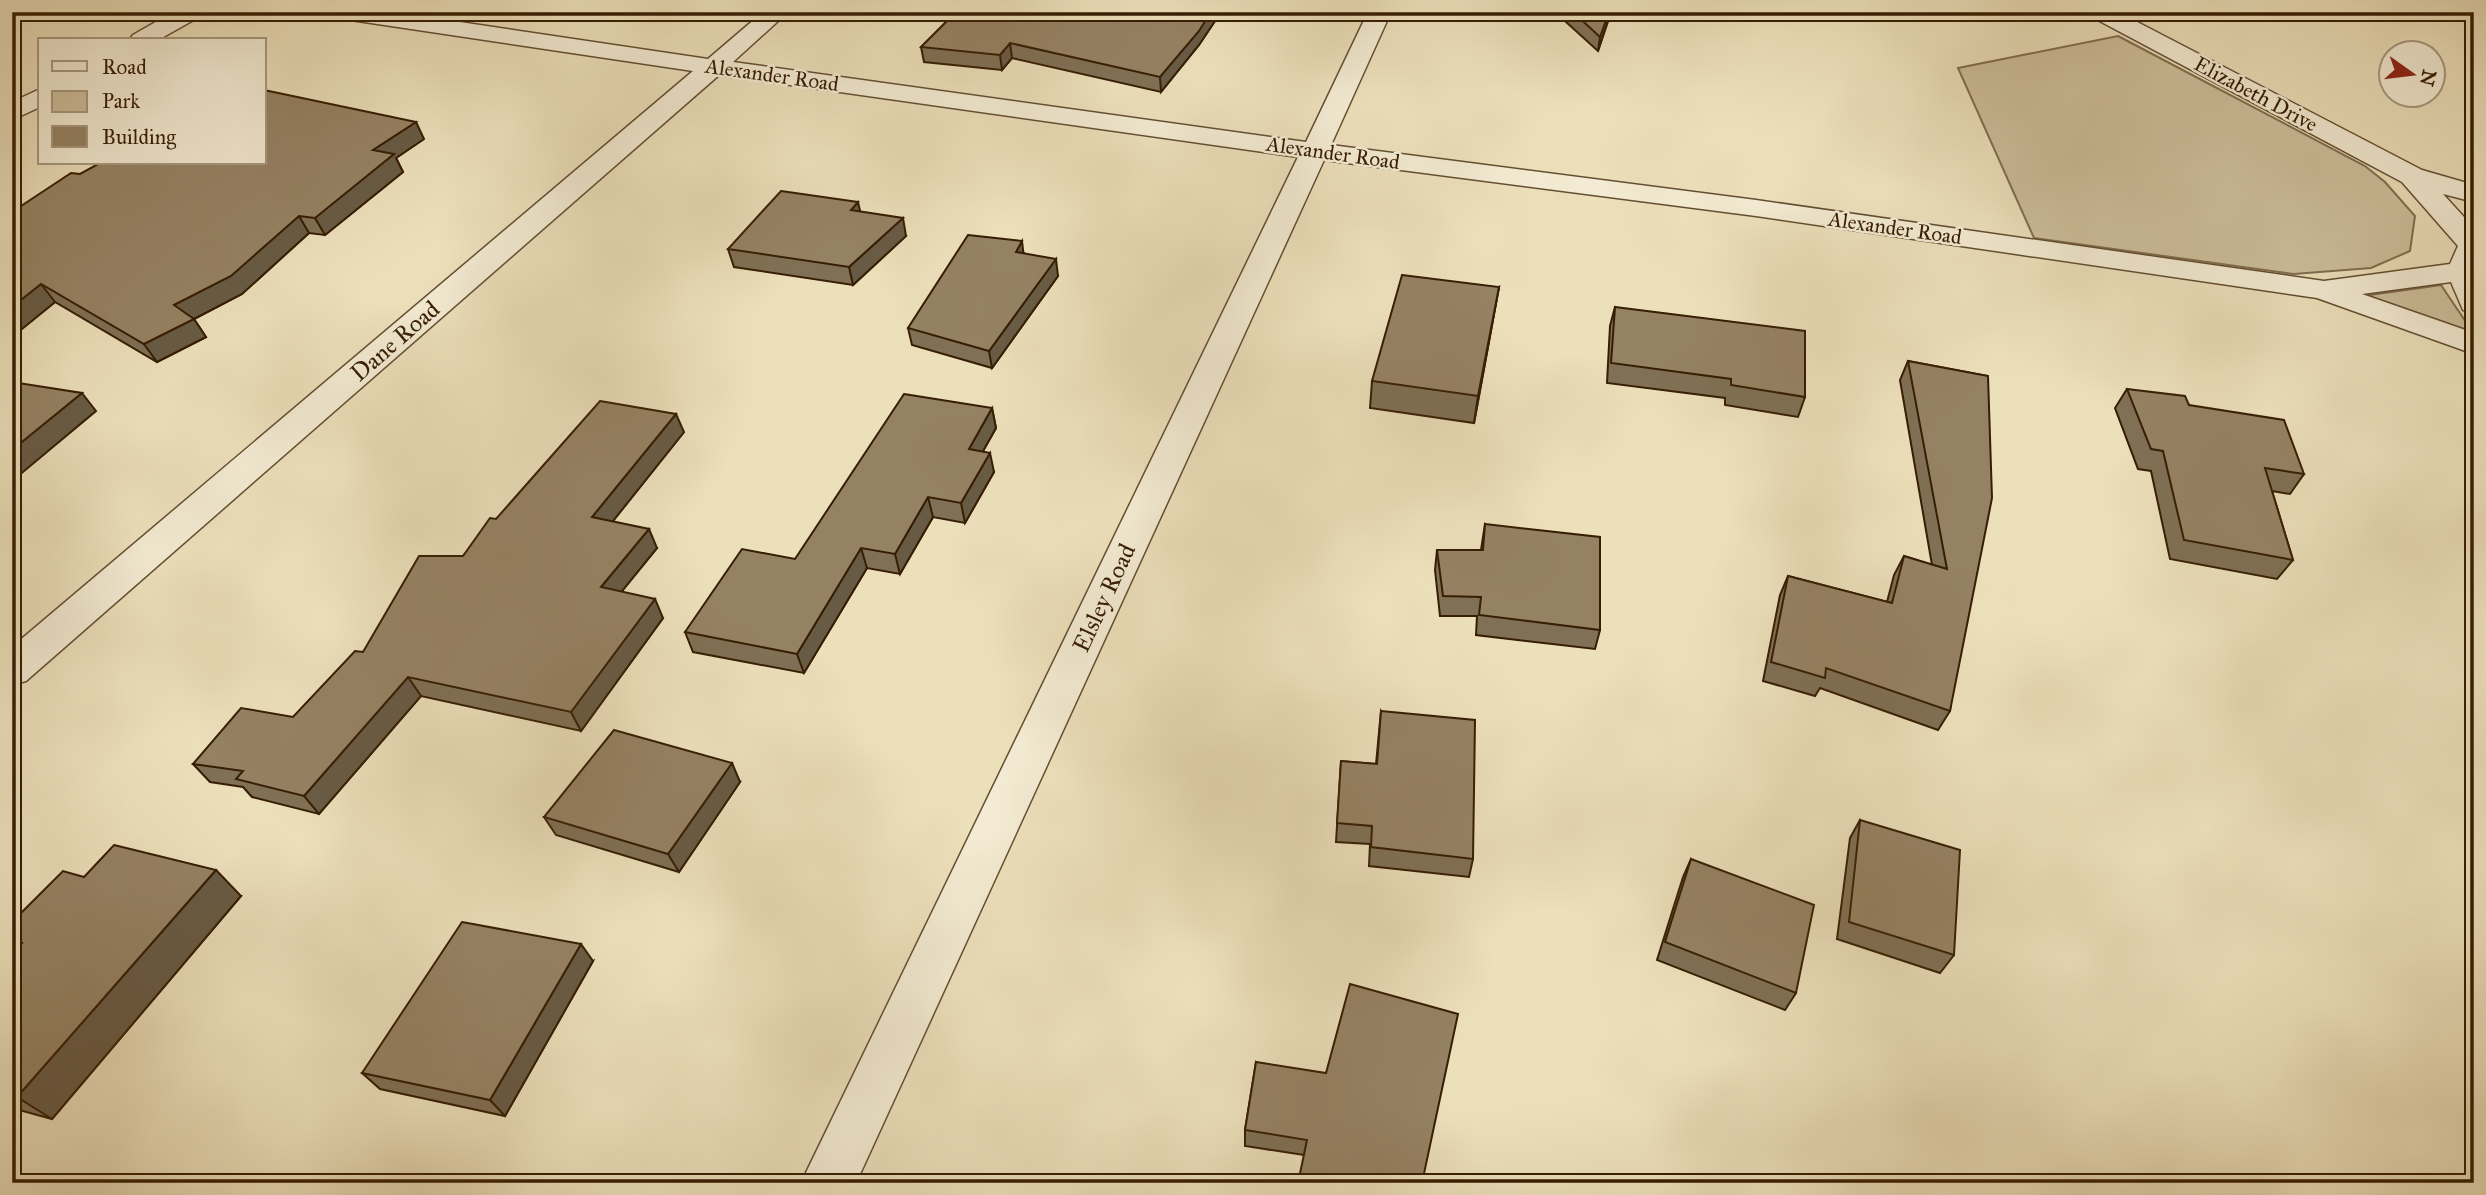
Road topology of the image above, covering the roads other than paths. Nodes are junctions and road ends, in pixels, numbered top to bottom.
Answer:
1 (191, 12) edge
2 (344, 12) edge
3 (776, 12) edge
4 (1380, 12) edge
5 (2100, 12) edge
6 (145, 38) edge
7 (713, 67) junction
8 (38, 98) edge
9 (12, 112) edge
10 (1316, 151) junction
11 (2412, 176) junction
12 (2474, 194) edge
13 (2470, 254) edge
14 (2323, 290) junction
15 (2474, 303) edge
16 (2474, 344) edge
17 (12, 670) edge
18 (828, 1183) edge

1 - 6 street
2 - 7 street, Alexander Road
3 - 7 street, Dane Road
4 - 10 street, Elsley Road
5 - 11 street, Elizabeth Drive
7 - 10 street, Alexander Road
7 - 17 street, Dane Road
8 - 9 street
10 - 14 street, Alexander Road
10 - 18 street, Elsley Road
11 - 12 street, Elizabeth Drive
11 - 13 street, Elizabeth Drive
13 - 14 street, Alexander Road
13 - 15 street
14 - 16 street, Alexander Road

